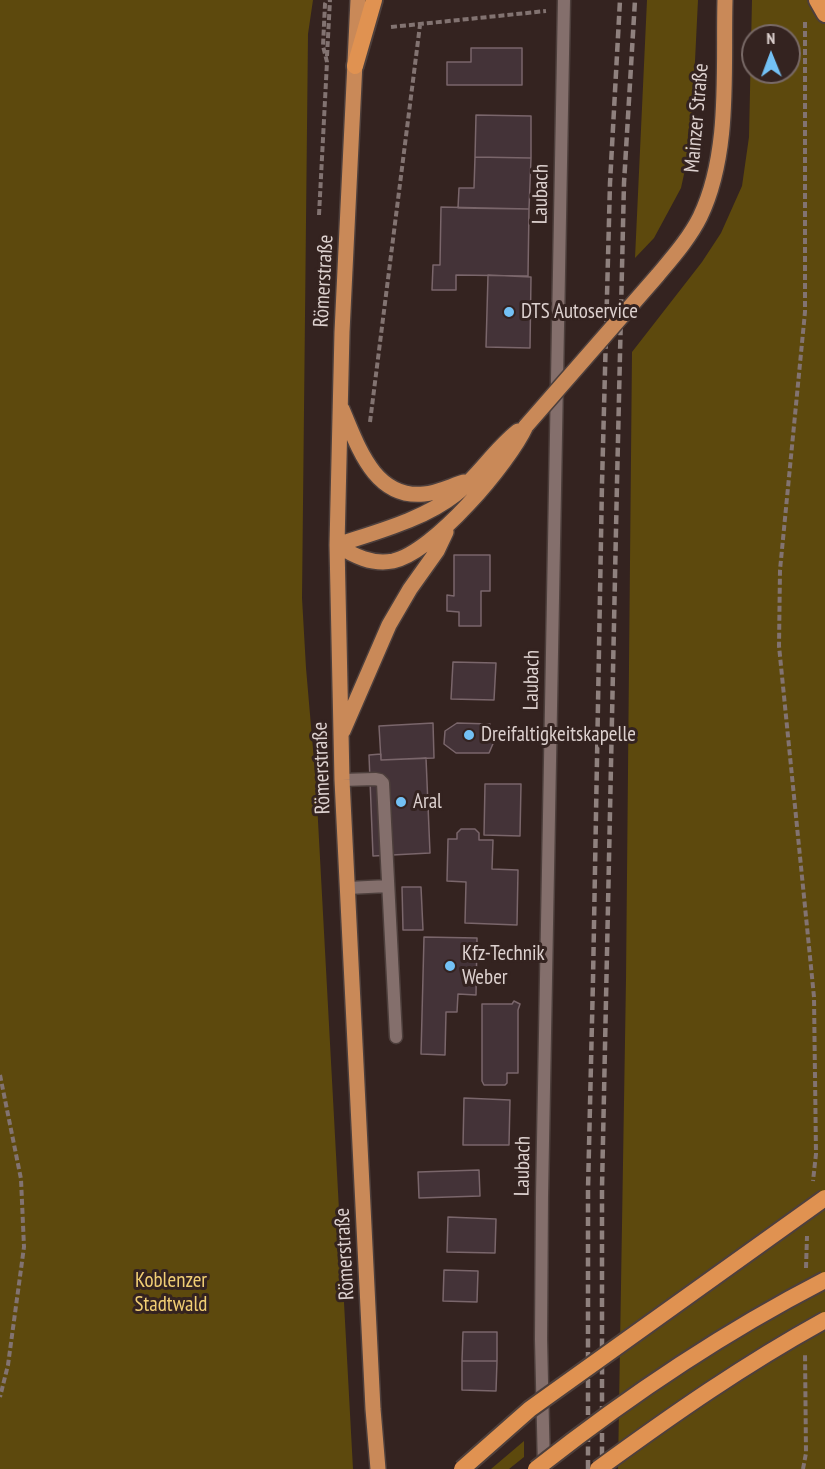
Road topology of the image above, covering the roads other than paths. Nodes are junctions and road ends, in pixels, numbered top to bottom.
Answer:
1 (358, 0) edge
2 (374, 0) edge
3 (725, 0) edge
4 (817, 0) edge
5 (564, 5) edge
6 (825, 14) edge
7 (355, 66) junction
8 (339, 403) junction
9 (526, 426) junction
10 (473, 479) junction
11 (450, 522) junction
12 (337, 545) junction
13 (341, 737) junction
14 (342, 780) junction
15 (388, 886) junction
16 (348, 888) junction
17 (396, 1037) dead end
18 (819, 1192) edge
19 (825, 1280) edge
20 (825, 1320) edge
21 (378, 1469) edge
22 (462, 1469) edge
23 (536, 1469) edge
24 (544, 1469) edge
25 (598, 1469) edge

1 - 7 main road, Römerstraße
2 - 7 highway
3 - 9 main road, Mainzer Straße, bridge
4 - 6 highway
5 - 24 street, Laubach
7 - 8 main road, Römerstraße
8 - 10 main road
8 - 12 main road, Römerstraße
9 - 10 main road, Mainzer Straße
9 - 11 main road, Mainzer Straße
10 - 12 main road, Mainzer Straße
11 - 12 main road, Mainzer Straße
11 - 13 main road
12 - 13 main road, Römerstraße
13 - 14 main road, Römerstraße
14 - 15 street
14 - 16 main road, Römerstraße
15 - 16 street
15 - 17 street
16 - 21 main road, Römerstraße
18 - 22 highway, bridge
19 - 23 highway, bridge
20 - 25 highway, bridge

